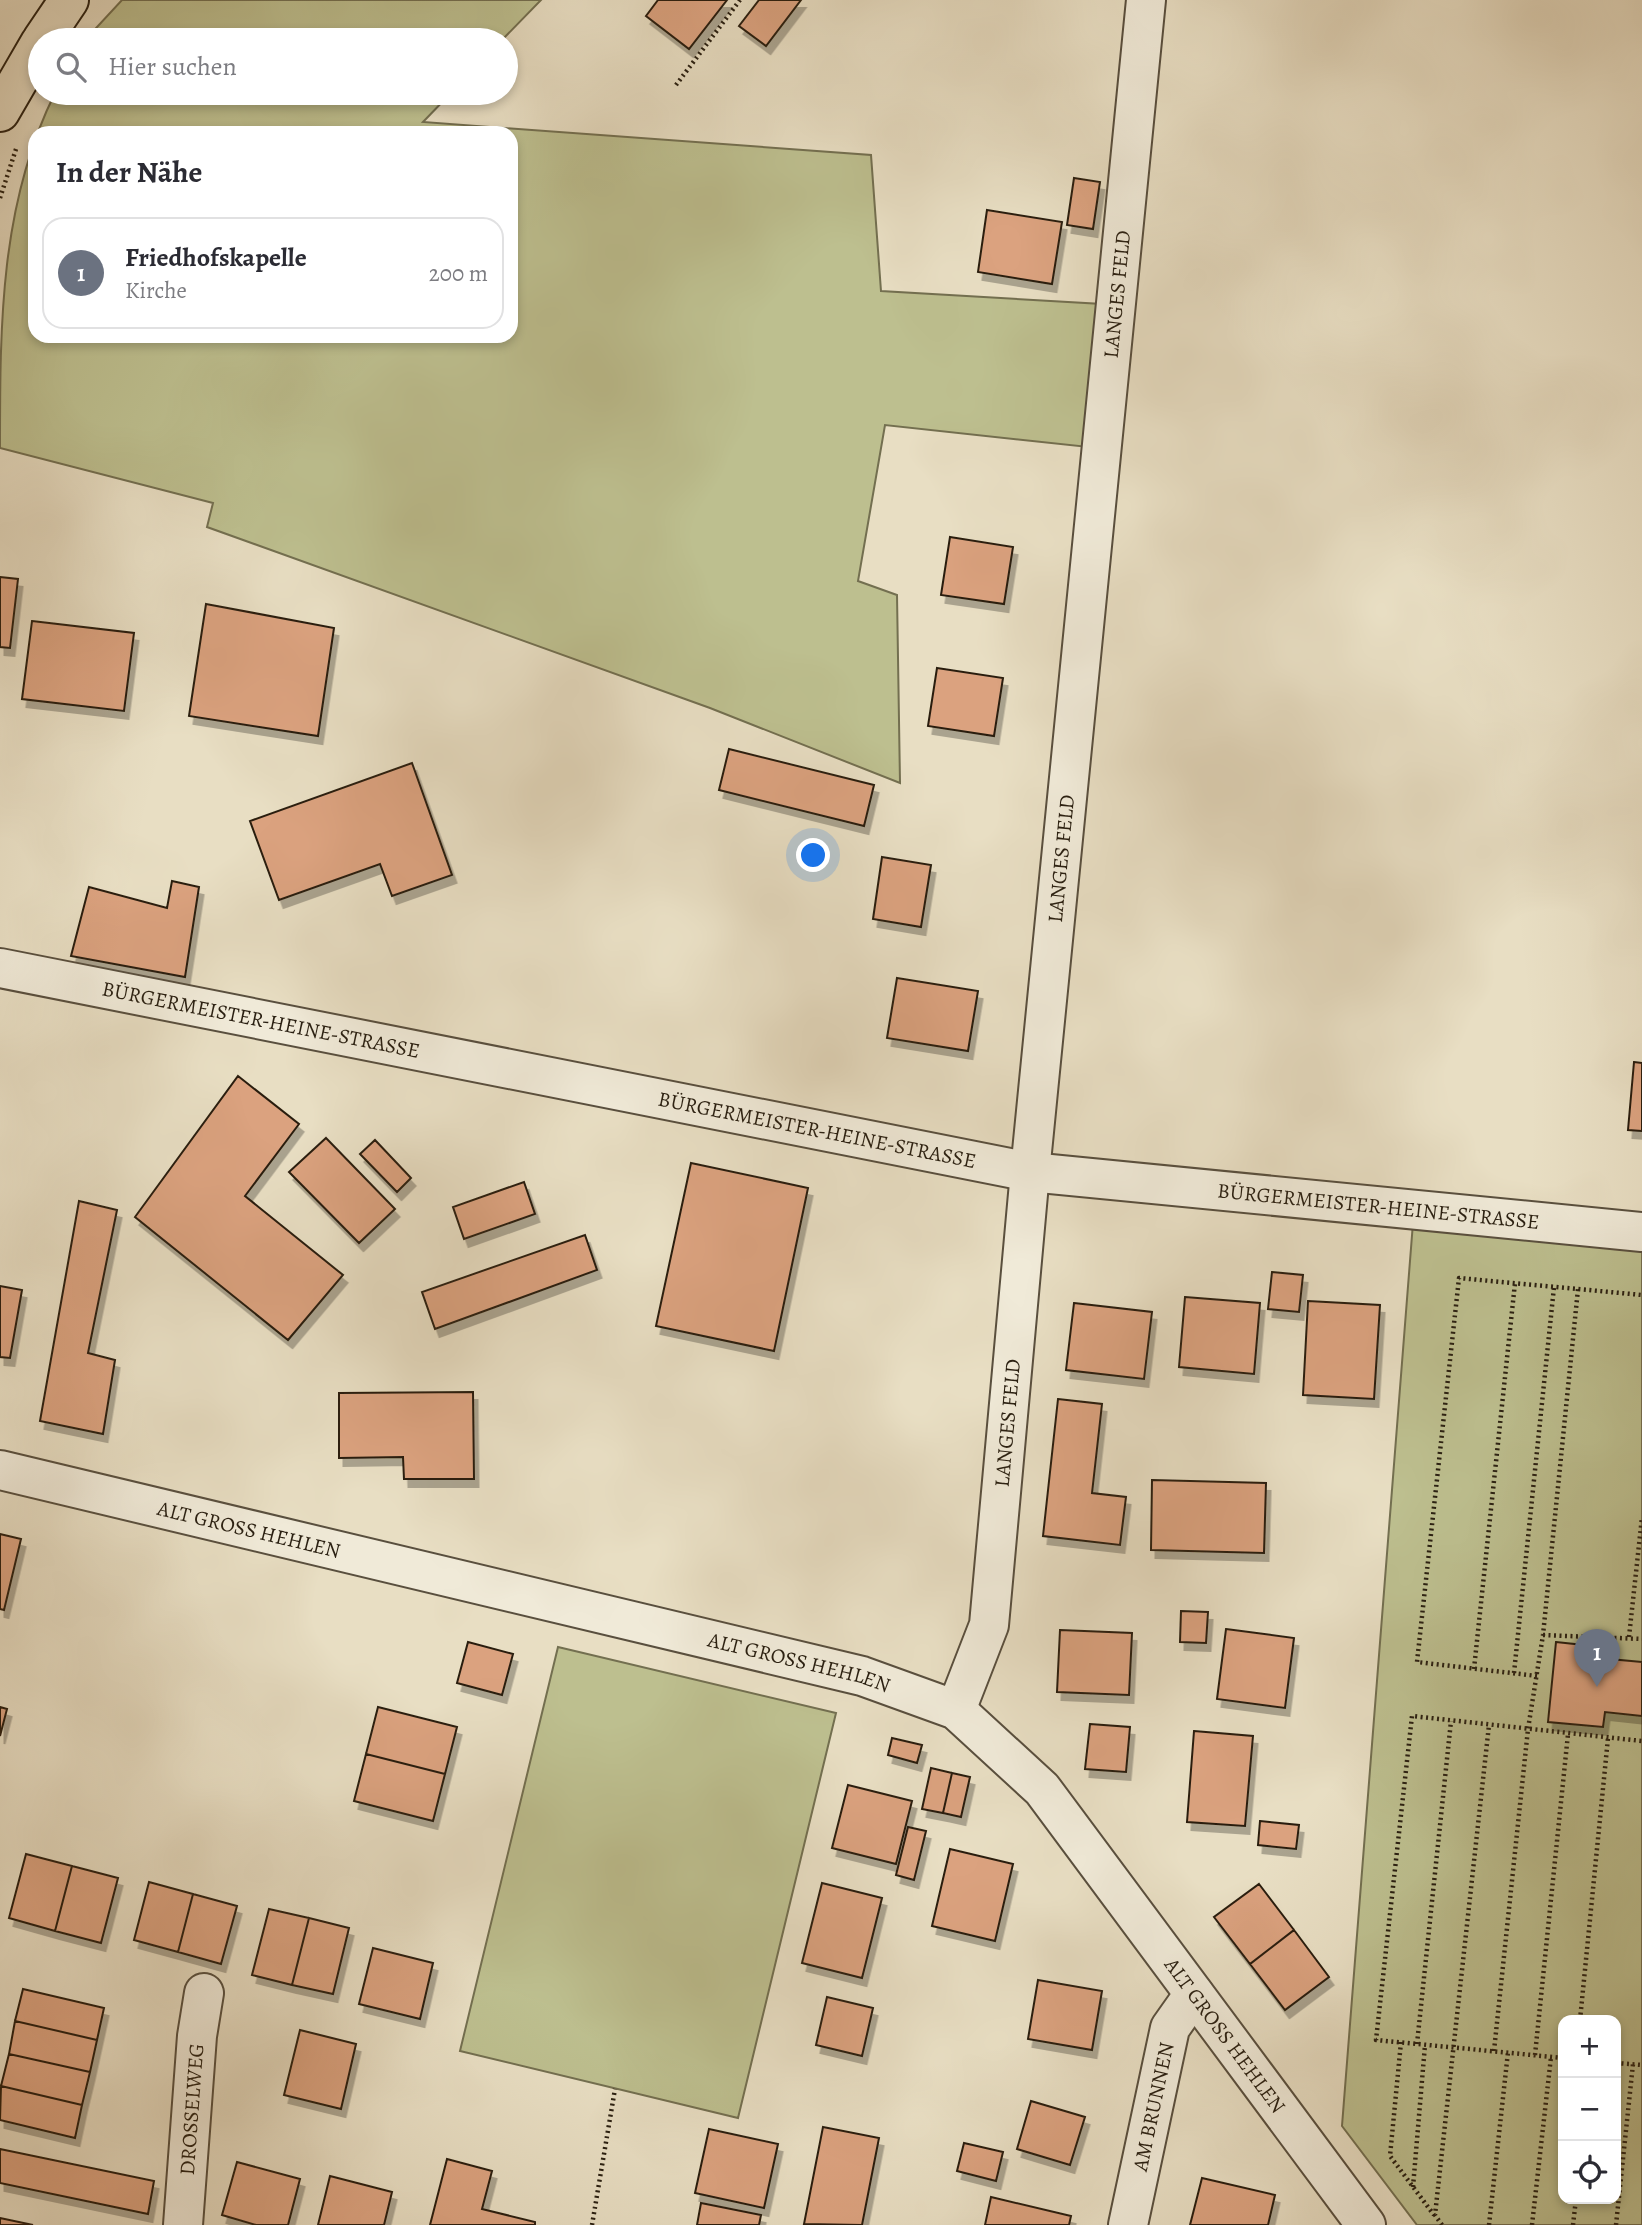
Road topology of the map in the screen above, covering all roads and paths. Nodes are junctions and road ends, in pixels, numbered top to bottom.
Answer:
1 (69, 0) edge
2 (740, 0) edge
3 (1146, 0) edge
4 (50, 28) edge
5 (28, 64) edge
6 (676, 85) dead end
7 (0, 112) edge
8 (0, 968) edge
9 (1030, 1172) junction
10 (1642, 1232) edge
11 (1515, 1283) junction
12 (1554, 1287) junction
13 (1578, 1289) junction
14 (1642, 1295) edge
15 (0, 1470) edge
16 (1642, 1517) edge
17 (1544, 1635) junction
18 (1629, 1637) junction
19 (1642, 1639) edge
20 (1474, 1669) junction
21 (1514, 1674) junction
22 (1537, 1676) junction
23 (956, 1710) junction
24 (1451, 1721) junction
25 (1489, 1725) junction
26 (1528, 1729) junction
27 (1568, 1734) junction
28 (1608, 1738) junction
29 (1642, 1741) edge
30 (204, 1993) dead end
31 (1194, 1994) junction
32 (1580, 2015) edge
33 (1401, 2042) junction
34 (1417, 2044) junction
35 (1425, 2045) junction
36 (1454, 2047) junction
37 (1494, 2051) junction
38 (1508, 2052) junction
39 (1535, 2055) junction
40 (1551, 2057) junction
41 (1558, 2058) edge
42 (1621, 2063) edge
43 (1633, 2064) junction
44 (1642, 2065) edge
45 (615, 2089) dead end
46 (1413, 2187) junction
47 (1575, 2204) edge
48 (1435, 2215) junction
49 (183, 2225) edge
50 (592, 2225) edge
51 (1128, 2225) edge
52 (1366, 2225) edge
53 (1442, 2225) edge
54 (1489, 2225) edge
55 (1532, 2225) edge
56 (1573, 2225) edge
57 (1616, 2225) edge

1 - 4 main road
2 - 6 path
3 - 9 street, LANGES FELD
5 - 7 main road
8 - 9 street, BÜRGERMEISTER-HEINE-STRASSE
9 - 10 street, BÜRGERMEISTER-HEINE-STRASSE
9 - 23 street, LANGES FELD
11 - 12 path
11 - 20 path
11 - 20 path
12 - 13 path
12 - 21 path
13 - 14 path
13 - 17 path
15 - 23 street, ALT GROSS HEHLEN
16 - 18 path
17 - 18 path
17 - 22 path
18 - 19 path
20 - 21 path
21 - 22 path
22 - 26 path
23 - 31 street, ALT GROSS HEHLEN
24 - 25 path
24 - 33 path
24 - 34 path
25 - 26 path
25 - 36 path
26 - 27 path
26 - 37 path
27 - 28 path
27 - 39 path
28 - 29 path
28 - 32 path
30 - 49 street, DROSSELWEG
31 - 51 street, AM BRUNNEN
31 - 52 street, ALT GROSS HEHLEN
33 - 34 path
33 - 46 path
34 - 35 path
35 - 36 path
35 - 46 path
36 - 37 path
36 - 48 path
37 - 38 path
38 - 39 path
38 - 54 path
39 - 40 path
40 - 41 path
40 - 55 path
42 - 43 path
43 - 44 path
43 - 57 path
45 - 50 path
46 - 48 path
47 - 56 path
48 - 53 path

